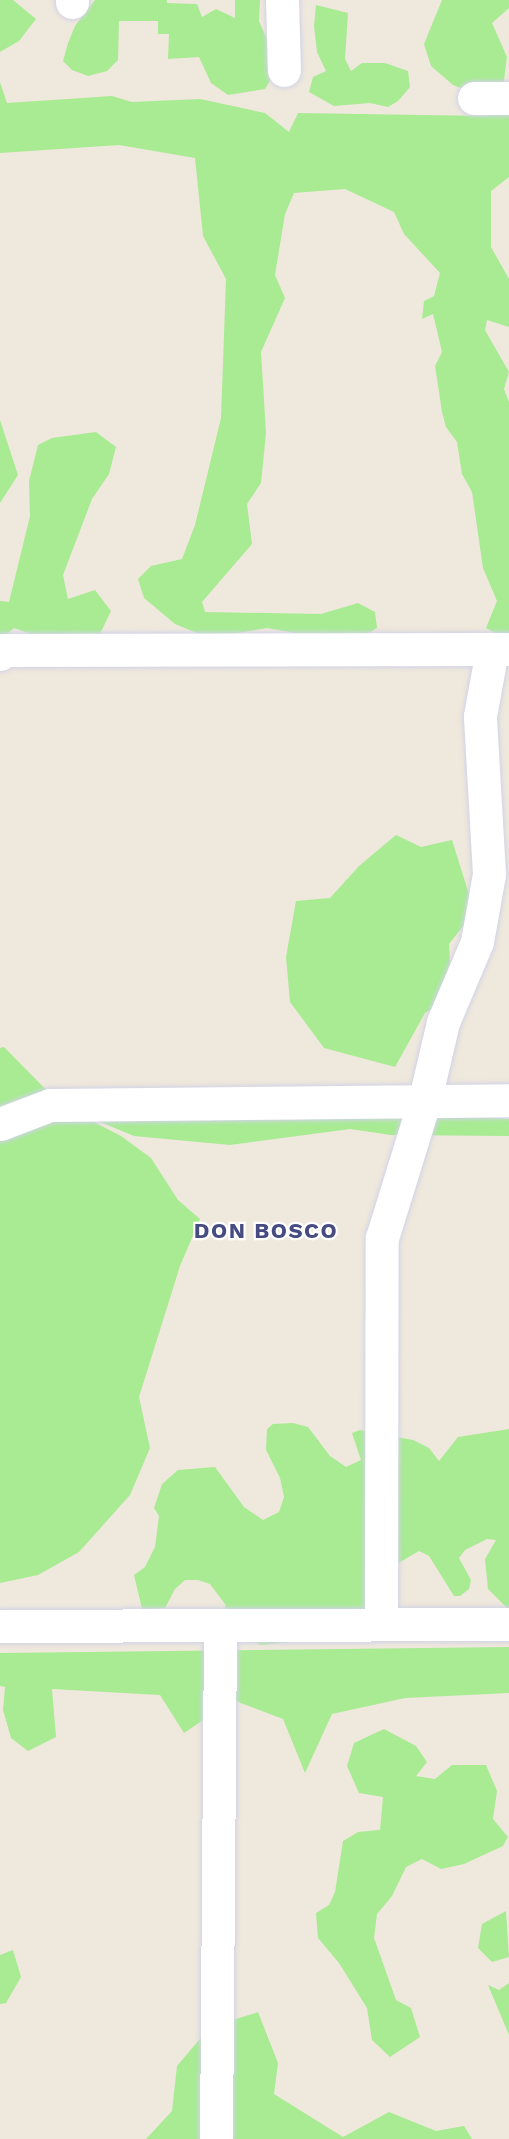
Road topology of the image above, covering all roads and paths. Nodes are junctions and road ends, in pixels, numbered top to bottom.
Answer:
1 (282, 0) edge
2 (284, 70) dead end
3 (474, 98) dead end
4 (509, 98) edge
5 (501, 650) edge
6 (0, 654) edge
7 (425, 1099) junction
8 (509, 1100) edge
9 (0, 1124) edge
10 (381, 1624) junction
11 (509, 1624) edge
12 (0, 1626) edge
13 (220, 1627) junction
14 (216, 2139) edge

1 - 2 street
3 - 4 street
5 - 6 street
5 - 7 street
7 - 8 street
7 - 9 street
7 - 10 street
10 - 11 street
10 - 13 street
12 - 13 street
13 - 14 street

